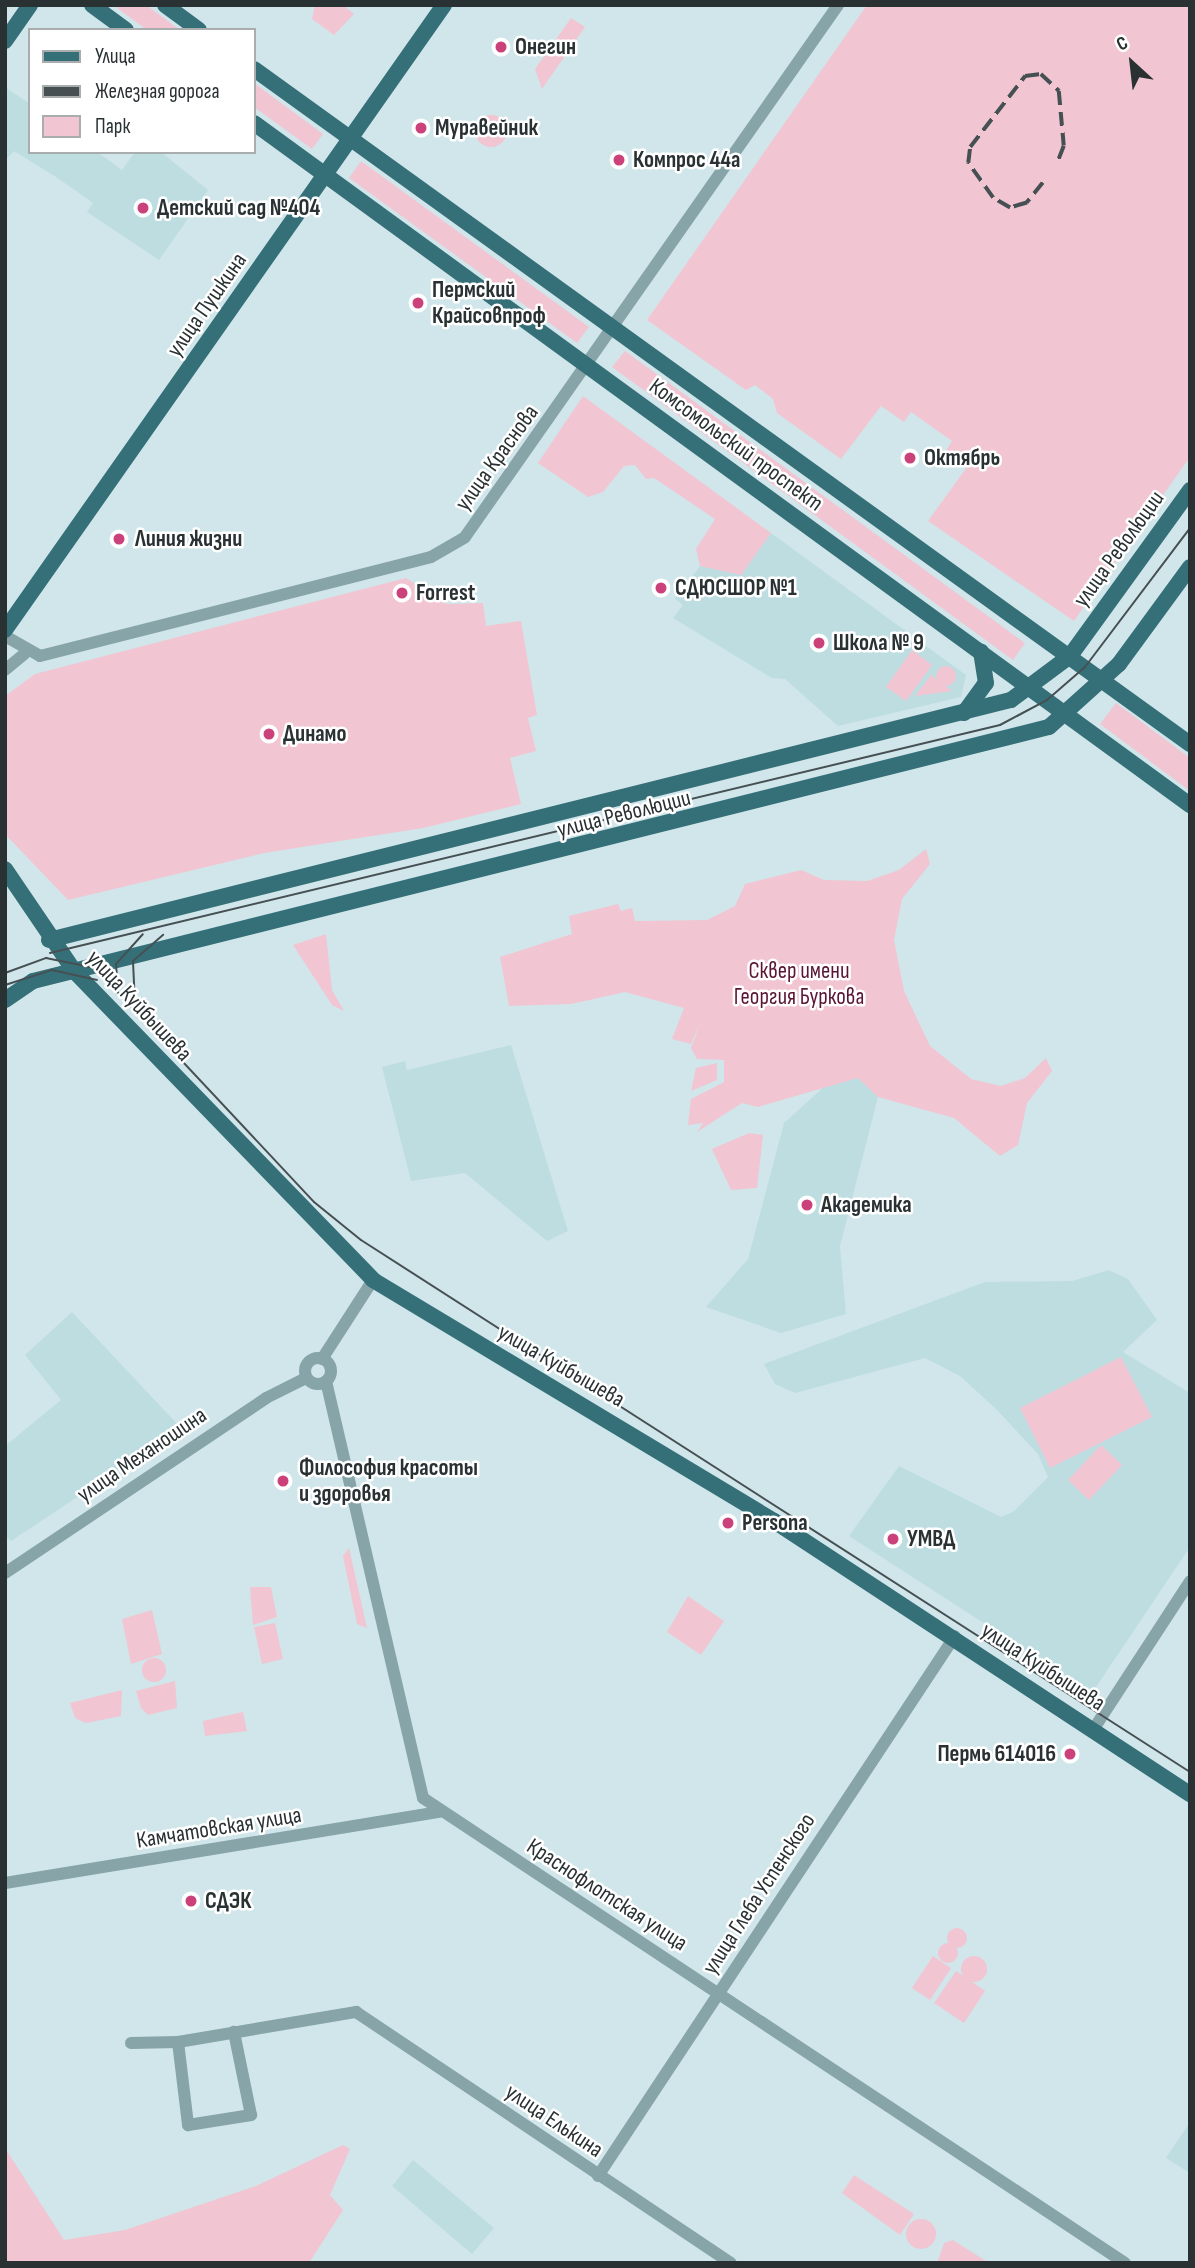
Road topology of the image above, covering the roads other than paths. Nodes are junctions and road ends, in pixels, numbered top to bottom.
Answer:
1 (30, 5) edge
2 (92, 5) edge
3 (165, 5) edge
4 (444, 5) edge
5 (838, 5) edge
6 (123, 28) edge
7 (196, 28) edge
8 (5, 41) edge
9 (256, 70) edge
10 (256, 124) edge
11 (350, 139) junction
12 (324, 175) junction
13 (613, 328) junction
14 (588, 366) junction
15 (1190, 490) edge
16 (1190, 567) edge
17 (5, 630) edge
18 (5, 636) edge
19 (981, 651) junction
20 (25, 653) junction
21 (1070, 656) junction
22 (5, 670) edge
23 (1102, 679) junction
24 (1033, 689) junction
25 (1065, 713) junction
26 (962, 715) junction
27 (1190, 744) edge
28 (1190, 805) edge
29 (5, 869) edge
30 (49, 940) junction
31 (75, 972) junction
32 (5, 1000) edge
33 (373, 1280) junction
34 (322, 1359) junction
35 (306, 1378) junction
36 (326, 1381) junction
37 (5, 1573) edge
38 (1190, 1581) edge
39 (955, 1636) junction
40 (1095, 1727) junction
41 (1190, 1794) edge
42 (439, 1812) junction
43 (5, 1883) edge
44 (720, 1992) junction
45 (234, 2032) junction
46 (178, 2042) junction
47 (131, 2043) dead end
48 (598, 2176) junction
49 (731, 2263) edge
50 (1125, 2263) edge

1 - 8 main road
2 - 6 main road
3 - 7 main road
4 - 11 main road, улица Пушкина
5 - 13 street, улица Краснова
9 - 11 main road, Комсомольский проспект
10 - 12 main road, Комсомольский проспект
11 - 12 main road, улица Пушкина
11 - 13 main road, Комсомольский проспект
12 - 14 main road, Комсомольский проспект
12 - 17 main road, улица Пушкина
13 - 14 street, улица Краснова
13 - 21 main road, Комсомольский проспект
14 - 19 main road, Комсомольский проспект
14 - 20 street, улица Краснова
15 - 21 main road, улица Революции
16 - 23 main road, улица Революции
18 - 20 street
19 - 24 main road, Комсомольский проспект
19 - 26 main road
20 - 22 street
21 - 23 main road, Комсомольский проспект
21 - 24 main road, улица Революции
23 - 25 main road, улица Революции
23 - 27 main road, Комсомольский проспект
24 - 25 main road, Комсомольский проспект
24 - 26 main road, улица Революции
25 - 28 main road, Комсомольский проспект
25 - 31 main road, улица Революции
26 - 30 main road, улица Революции
29 - 30 main road, улица Куйбышева
30 - 31 main road, улица Куйбышева
31 - 32 main road, улица Революции
31 - 33 main road, улица Куйбышева
33 - 34 street, улица Механошина
33 - 39 main road, улица Куйбышева
34 - 35 street, улица Механошина
34 - 36 street
35 - 36 street
35 - 37 street, улица Механошина
36 - 42 street, Краснофлотская улица
38 - 40 street
39 - 40 main road, улица Куйбышева
39 - 44 street, улица Глеба Успенского
40 - 41 main road, улица Куйбышева
42 - 43 street, Камчатовская улица
42 - 44 street, Краснофлотская улица
44 - 48 street, улица Глеба Успенского
44 - 50 street, Краснофлотская улица
45 - 46 street
45 - 46 street
45 - 48 street, улица Елькина
46 - 47 street
48 - 49 street, улица Елькина

